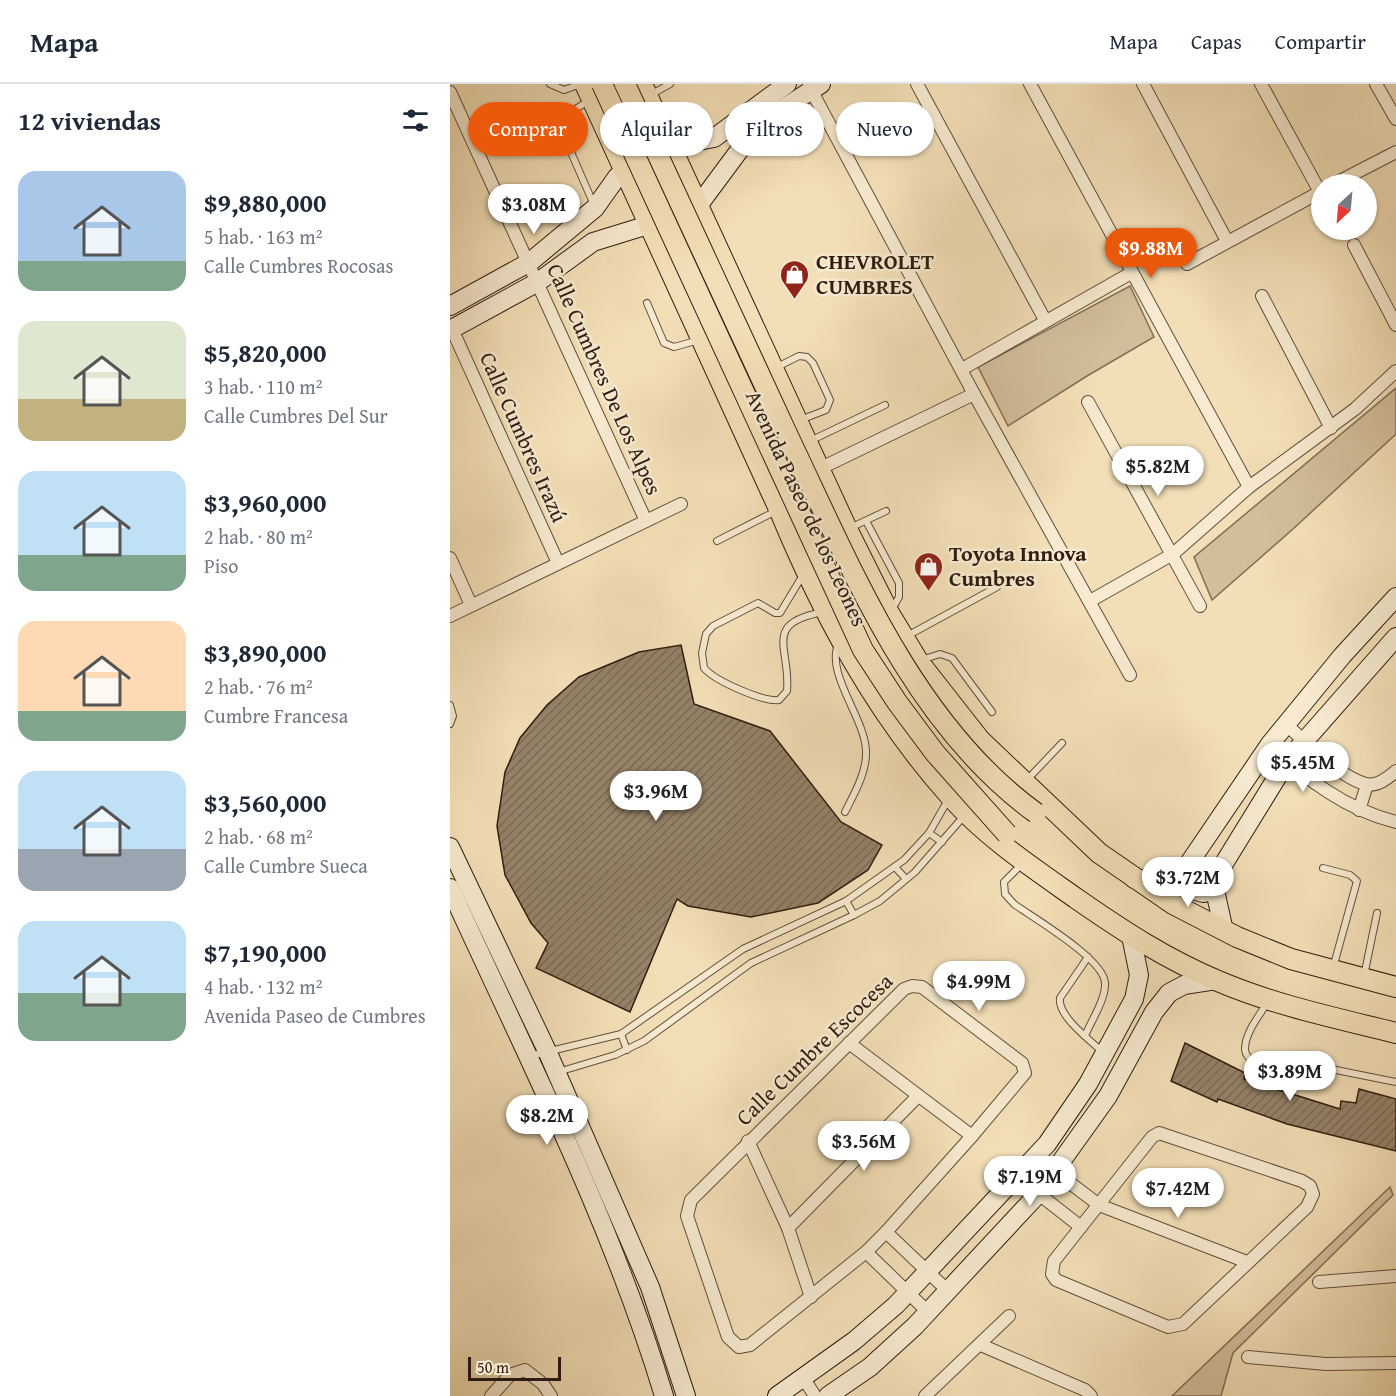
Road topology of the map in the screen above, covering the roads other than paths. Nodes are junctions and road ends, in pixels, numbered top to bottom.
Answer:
1 (550, 84) edge
2 (625, 84) edge
3 (670, 84) edge
4 (787, 84) edge
5 (918, 84) edge
6 (1030, 84) edge
7 (1143, 84) edge
8 (1261, 84) edge
9 (1377, 84) edge
10 (813, 86) edge
11 (450, 92) edge
12 (592, 93) edge
13 (646, 94) edge
14 (1396, 119) edge
15 (713, 138) edge
16 (1396, 152) edge
17 (649, 156) edge
18 (675, 156) edge
19 (623, 171) junction
20 (1311, 174) edge
21 (1353, 174) edge
22 (1311, 196) edge
23 (698, 206) junction
24 (595, 208) junction
25 (649, 225) junction
26 (1227, 241) junction
27 (1354, 245) dead end
28 (722, 255) junction
29 (530, 262) junction
30 (1187, 264) dead end
31 (668, 270) junction
32 (1131, 273) junction
33 (538, 282) junction
34 (1262, 296) dead end
35 (647, 303) dead end
36 (450, 306) edge
37 (1045, 320) junction
38 (1396, 325) edge
39 (451, 330) edge
40 (703, 339) junction
41 (773, 369) junction
42 (962, 369) junction
43 (1396, 370) edge
44 (974, 394) junction
45 (1088, 402) dead end
46 (885, 405) dead end
47 (797, 421) junction
48 (1331, 428) junction
49 (807, 443) junction
50 (819, 469) junction
51 (1250, 487) junction
52 (681, 504) dead end
53 (779, 509) junction
54 (886, 511) dead end
55 (646, 521) junction
56 (866, 521) junction
57 (847, 530) junction
58 (717, 541) dead end
59 (1173, 555) junction
60 (450, 558) edge
61 (558, 563) junction
62 (805, 572) junction
63 (997, 587) dead end
64 (1396, 597) edge
65 (1090, 601) junction
66 (471, 605) junction
67 (1200, 606) dead end
68 (826, 612) junction
69 (889, 613) junction
70 (450, 616) edge
71 (1396, 637) edge
72 (904, 638) junction
73 (840, 639) junction
74 (918, 661) junction
75 (1130, 675) dead end
76 (450, 705) edge
77 (992, 712) dead end
78 (450, 724) edge
79 (1286, 724) junction
80 (1303, 740) junction
81 (1062, 744) dead end
82 (1270, 744) junction
83 (1287, 761) junction
84 (1331, 763) junction
85 (1396, 771) edge
86 (1023, 783) junction
87 (1315, 783) junction
88 (1367, 785) junction
89 (950, 796) junction
90 (1359, 810) junction
91 (845, 812) dead end
92 (967, 813) junction
93 (1396, 822) edge
94 (928, 832) junction
95 (942, 842) junction
96 (450, 848) edge
97 (1099, 853) junction
98 (1022, 860) junction
99 (895, 867) junction
100 (1323, 868) dead end
101 (1183, 872) junction
102 (906, 879) junction
103 (1134, 879) junction
104 (1214, 886) junction
105 (450, 888) edge
106 (846, 902) junction
107 (1377, 913) dead end
108 (854, 915) junction
109 (1224, 931) junction
110 (1131, 936) junction
111 (1088, 957) junction
112 (1332, 972) junction
113 (1216, 980) junction
114 (1363, 980) junction
115 (1396, 987) edge
116 (1269, 999) junction
117 (1396, 1033) edge
118 (621, 1034) junction
119 (1085, 1036) junction
120 (849, 1043) junction
121 (627, 1050) junction
122 (548, 1053) junction
123 (1104, 1053) junction
124 (527, 1057) junction
125 (556, 1073) junction
126 (537, 1078) junction
127 (1396, 1082) edge
128 (918, 1095) junction
129 (972, 1136) junction
130 (748, 1141) junction
131 (1036, 1157) junction
132 (1056, 1173) junction
133 (1017, 1177) junction
134 (1038, 1194) junction
135 (1099, 1205) junction
136 (1081, 1227) junction
137 (788, 1228) junction
138 (886, 1232) junction
139 (866, 1252) junction
140 (1247, 1262) junction
141 (928, 1273) junction
142 (1396, 1276) edge
143 (1319, 1282) dead end
144 (948, 1291) junction
145 (909, 1293) junction
146 (812, 1297) junction
147 (928, 1312) junction
148 (1009, 1316) dead end
149 (981, 1345) junction
150 (1248, 1357) dead end
151 (1396, 1363) edge
152 (804, 1380) junction
153 (783, 1395) edge
154 (491, 1396) edge
155 (551, 1396) edge
156 (664, 1396) edge
157 (686, 1396) edge
158 (815, 1396) edge
159 (828, 1396) edge
160 (925, 1396) edge
161 (1091, 1396) edge

1 - 12 lane
2 - 97 main road, bridge
3 - 13 lane
4 - 15 street
5 - 37 street
6 - 32 street
7 - 26 street
8 - 20 street
9 - 14 street
10 - 23 street
10 - 42 street
11 - 29 street, Calle Cumbres De Los Alpes
12 - 13 main road
12 - 19 main road, Avenida Paseo de los Leones
12 - 24 lane
12 - 98 main road, bridge
16 - 21 street
17 - 19 street
18 - 23 main road, Avenida Paseo de los Leones
19 - 24 street
19 - 25 main road, Avenida Paseo de los Leones
22 - 26 street
23 - 25 street
23 - 28 main road, Avenida Paseo de los Leones
24 - 29 street
25 - 31 main road, Avenida Paseo de los Leones
25 - 33 street
26 - 30 street
27 - 38 street
28 - 31 main road
28 - 41 main road, Avenida Paseo de los Leones
29 - 33 street, Calle Cumbres De Los Alpes
29 - 36 street
31 - 40 main road, Avenida Paseo de los Leones
32 - 37 street
32 - 51 street
33 - 39 street
33 - 55 street, Calle Cumbres De Los Alpes
34 - 48 street
35 - 40 lane
37 - 42 street
39 - 61 street, Calle Cumbres Irazú
40 - 53 main road, Avenida Paseo de los Leones
41 - 47 main road, Avenida Paseo de los Leones
41 - 47 lane
42 - 44 street
43 - 48 street
44 - 50 street
44 - 65 street
45 - 59 street
46 - 49 lane
47 - 49 main road, Avenida Paseo de los Leones
48 - 51 street
49 - 50 main road, Avenida Paseo de los Leones
50 - 57 main road, Avenida Paseo de los Leones
51 - 59 street
52 - 55 street
53 - 58 lane
53 - 62 main road, Avenida Paseo de los Leones
54 - 56 lane
55 - 61 street
56 - 57 lane
56 - 69 lane
57 - 69 main road, Avenida Paseo de los Leones
59 - 65 street
59 - 67 street
60 - 66 street
61 - 66 street
62 - 68 main road, Avenida Paseo de los Leones
62 - 68 lane
63 - 72 lane
64 - 79 street
65 - 75 street
66 - 70 street
68 - 73 main road, Avenida Paseo de los Leones
69 - 72 main road, Avenida Paseo de los Leones
71 - 80 street
72 - 74 main road, Avenida Paseo de los Leones
73 - 89 main road, Avenida Paseo de los Leones
73 - 91 lane
74 - 77 lane
74 - 86 main road, Avenida Paseo de los Leones
76 - 78 lane
79 - 80 street
79 - 82 street
80 - 83 street
80 - 84 street
81 - 86 lane
82 - 83 street
82 - 101 street
83 - 87 street
83 - 104 street
84 - 87 street
84 - 88 street
85 - 88 street
86 - 97 main road, Avenida Paseo de los Leones
87 - 90 street
88 - 90 street
89 - 92 main road, Avenida Paseo de los Leones
89 - 94 lane
90 - 93 street
92 - 95 lane
92 - 98 main road, Avenida Paseo de los Leones
94 - 95 lane
94 - 99 lane
95 - 102 lane
96 - 122 street
97 - 103 main road, Avenida Paseo de los Leones
98 - 110 main road, Avenida Paseo de los Leones
98 - 111 lane
99 - 102 lane
99 - 106 lane
100 - 112 lane
101 - 103 street
101 - 104 street
102 - 108 lane
103 - 109 main road, Avenida Paseo de los Leones
104 - 109 street
105 - 124 street
106 - 108 lane
106 - 118 lane
107 - 114 lane
108 - 121 lane
109 - 112 main road, Avenida Paseo de los Leones
110 - 113 main road, Avenida Paseo de los Leones
110 - 123 street
111 - 119 lane
111 - 119 lane
112 - 114 main road, Avenida Paseo de los Leones
113 - 116 main road, Avenida Paseo de los Leones
113 - 132 street
114 - 115 main road, Avenida Paseo de los Leones
116 - 117 main road, Avenida Paseo de los Leones
116 - 127 lane
118 - 121 lane
118 - 122 lane
119 - 123 lane
120 - 128 street
120 - 129 street, Calle Cumbre Escocesa
120 - 130 street, Calle Cumbre Escocesa
121 - 125 lane
122 - 124 lane
122 - 125 street
123 - 131 street
124 - 126 street
125 - 126 lane
125 - 157 street
126 - 156 street
128 - 129 street
128 - 137 street
129 - 138 street, Calle Cumbre Escocesa
130 - 137 street
130 - 146 street, Calle Cumbre Escocesa
131 - 132 street
131 - 133 street
132 - 134 street
132 - 135 street
133 - 134 street
133 - 141 street
134 - 136 street
134 - 144 street
135 - 136 street
135 - 140 street
135 - 140 street
136 - 140 street
137 - 146 street
138 - 139 street, Calle Cumbre Escocesa
138 - 141 street
139 - 145 street
139 - 146 street, Calle Cumbre Escocesa
141 - 144 street
141 - 145 street
142 - 143 street
144 - 147 street
145 - 147 street
145 - 152 street
147 - 159 street
148 - 149 street
149 - 160 street
149 - 161 street
150 - 151 street
152 - 153 street
152 - 158 street
154 - 155 street

